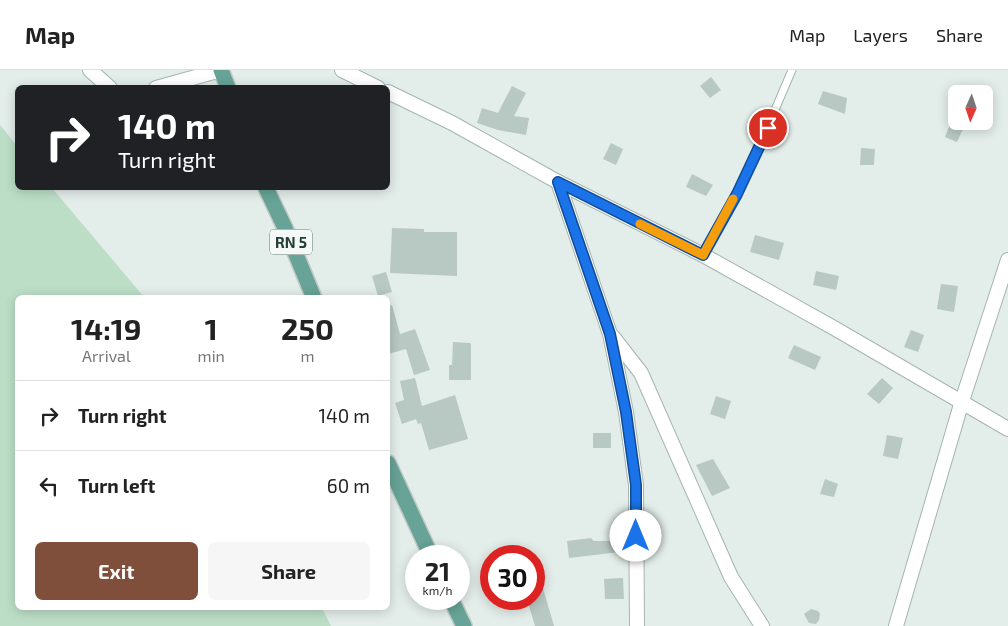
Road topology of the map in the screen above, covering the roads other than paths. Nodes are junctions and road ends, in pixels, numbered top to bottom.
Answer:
1 (90, 70) edge
2 (221, 70) edge
3 (342, 70) edge
4 (792, 70) edge
5 (107, 85) edge
6 (167, 85) edge
7 (227, 85) edge
8 (372, 85) edge
9 (390, 93) edge
10 (558, 182) junction
11 (267, 190) edge
12 (703, 255) junction
13 (1008, 260) edge
14 (313, 295) edge
15 (610, 334) junction
16 (962, 402) junction
17 (1008, 429) edge
18 (390, 468) edge
19 (426, 545) edge
20 (456, 610) edge
21 (464, 626) edge
22 (637, 626) edge
23 (762, 626) edge
24 (896, 626) edge

1 - 5 street
2 - 6 street
2 - 7 main road
3 - 8 street
4 - 12 lane
9 - 10 street
10 - 12 street
10 - 15 street
11 - 14 main road, RN 5
12 - 16 street
13 - 16 street
15 - 22 street
15 - 23 street
16 - 17 street
16 - 24 street
18 - 19 main road
20 - 21 main road

